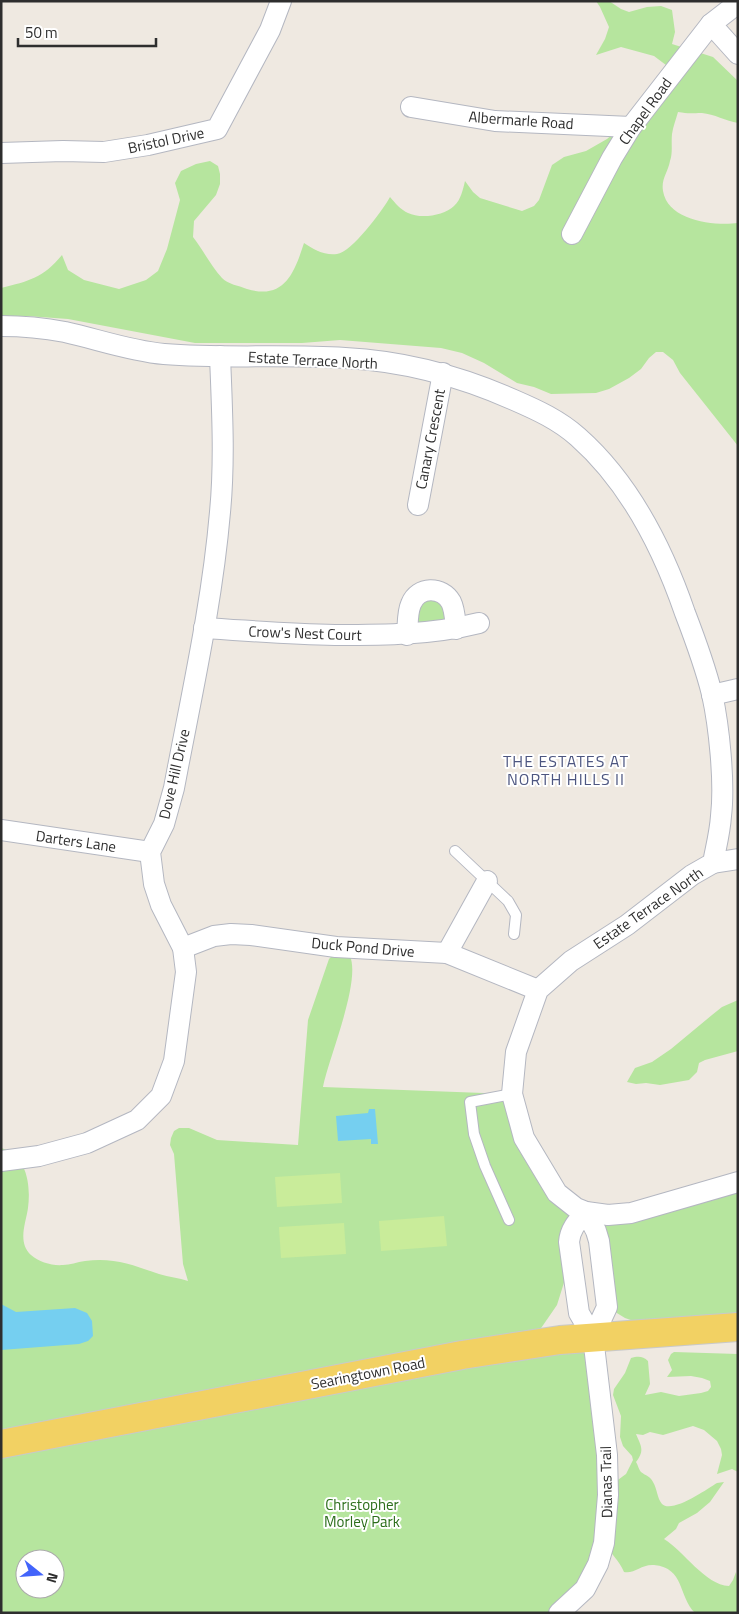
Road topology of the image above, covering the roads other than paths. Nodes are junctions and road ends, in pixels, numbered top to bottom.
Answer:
1 (281, 1) edge
2 (738, 3) edge
3 (711, 24) junction
4 (738, 54) edge
5 (411, 107) dead end
6 (631, 127) junction
7 (1, 153) edge
8 (572, 234) dead end
9 (1, 326) edge
10 (220, 356) junction
11 (443, 373) junction
12 (418, 505) dead end
13 (479, 623) dead end
14 (204, 628) junction
15 (456, 629) junction
16 (407, 635) junction
17 (738, 689) edge
18 (712, 695) junction
19 (1, 830) edge
20 (455, 851) dead end
21 (150, 852) junction
22 (738, 859) edge
23 (713, 863) junction
24 (487, 882) junction
25 (514, 934) dead end
26 (183, 948) junction
27 (447, 953) junction
28 (538, 990) junction
29 (512, 1094) junction
30 (1, 1161) edge
31 (738, 1182) edge
32 (586, 1212) junction
33 (509, 1220) dead end
34 (738, 1327) edge
35 (593, 1337) junction
36 (1, 1444) edge
37 (560, 1613) edge

1 - 7 street, Bristol Drive
2 - 3 street, Chapel Road
3 - 4 street
3 - 6 street, Chapel Road
5 - 6 street, Albermarle Road
6 - 8 street, Chapel Road
9 - 10 street, Estate Terrace North
10 - 11 street, Estate Terrace North
10 - 14 street, Dove Hill Drive
11 - 12 street, Canary Crescent
11 - 18 street, Estate Terrace North
13 - 15 street, Crow's Nest Court
14 - 16 street, Crow's Nest Court
14 - 21 street, Dove Hill Drive
15 - 16 street, Crow's Nest Court
15 - 16 street
17 - 18 street
18 - 23 street, Estate Terrace North
19 - 21 street, Darters Lane
20 - 24 lane
21 - 26 street
22 - 23 street
23 - 28 street, Estate Terrace North
24 - 25 lane
24 - 27 street
26 - 27 street, Duck Pond Drive
26 - 30 street
27 - 28 street, Duck Pond Drive
28 - 29 street, Estate Terrace North
29 - 32 street, Estate Terrace North
29 - 33 lane
31 - 32 street
32 - 35 street
32 - 35 street
34 - 35 main road, Searingtown Road
35 - 36 main road, Searingtown Road
35 - 37 street, Dianas Trail

